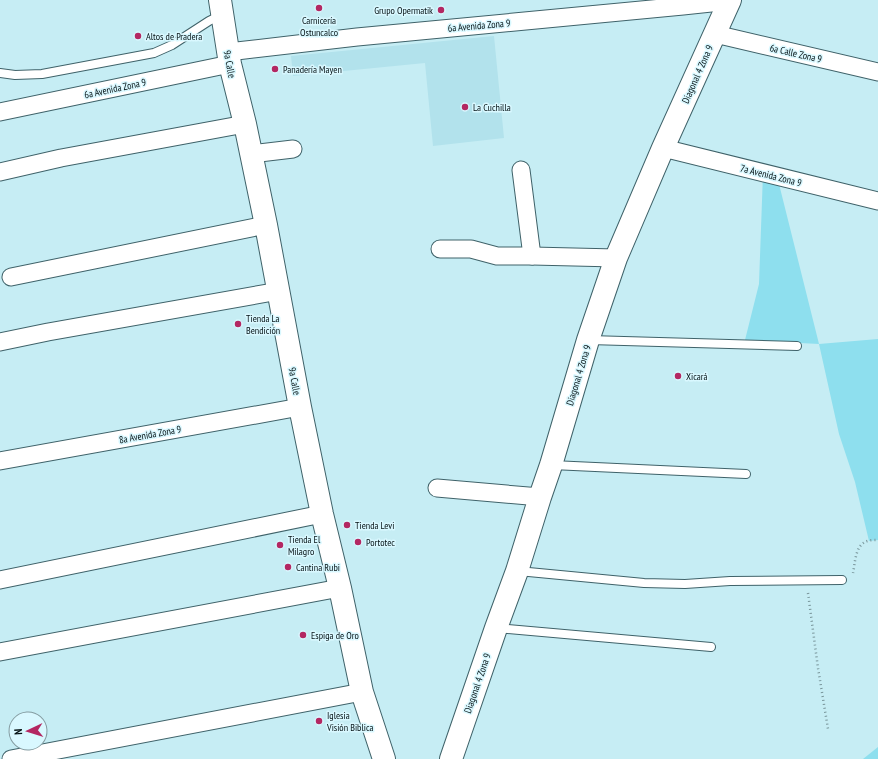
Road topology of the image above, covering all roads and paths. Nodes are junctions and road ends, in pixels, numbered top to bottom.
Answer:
1 (730, 0) edge
2 (221, 7) edge
3 (715, 34) junction
4 (229, 58) junction
5 (878, 72) edge
6 (0, 73) edge
7 (0, 112) edge
8 (245, 124) junction
9 (663, 148) junction
10 (293, 149) dead end
11 (251, 154) junction
12 (521, 170) dead end
13 (0, 172) edge
14 (878, 202) edge
15 (266, 225) junction
16 (440, 249) dead end
17 (532, 256) junction
18 (616, 258) junction
19 (11, 277) dead end
20 (278, 291) junction
21 (588, 340) junction
22 (0, 342) edge
23 (797, 346) dead end
24 (300, 407) junction
25 (0, 461) edge
26 (551, 465) junction
27 (746, 474) dead end
28 (437, 488) dead end
29 (540, 496) junction
30 (322, 514) junction
31 (878, 540) edge
32 (517, 571) junction
33 (0, 580) edge
34 (842, 580) joint
35 (807, 581) junction
36 (340, 588) junction
37 (496, 628) junction
38 (711, 647) dead end
39 (0, 652) edge
40 (362, 692) junction
41 (828, 729) dead end
42 (11, 759) edge
43 (384, 759) edge
44 (451, 759) edge

1 - 3 main road, Diagonal 4 Zona 9
1 - 4 street, 6a Avenida Zona 9
2 - 4 main road, 9a Calle
2 - 6 lane
3 - 5 street, 6a Calle Zona 9
3 - 9 main road, Diagonal 4 Zona 9
4 - 7 street, 6a Avenida Zona 9
4 - 8 main road, 9a Calle
8 - 11 main road, 9a Calle
8 - 13 street
9 - 14 street, 7a Avenida Zona 9
9 - 18 main road, Diagonal 4 Zona 9
10 - 11 street
11 - 15 main road, 9a Calle
12 - 17 street
15 - 19 street
15 - 20 main road, 9a Calle
16 - 17 street
17 - 18 street
18 - 21 main road, Diagonal 4 Zona 9
20 - 22 street
20 - 24 main road, 9a Calle
21 - 23 lane
21 - 26 main road, Diagonal 4 Zona 9
24 - 25 street, 8a Avenida Zona 9
24 - 30 main road, 9a Calle
26 - 27 lane
26 - 29 main road, Diagonal 4 Zona 9
28 - 29 street
29 - 32 main road, Diagonal 4 Zona 9
30 - 33 street
30 - 36 main road, 9a Calle
31 - 34 path
32 - 35 lane
32 - 37 main road, Diagonal 4 Zona 9
34 - 35 lane
35 - 41 path
36 - 39 street
36 - 40 main road, 9a Calle
37 - 38 lane
37 - 44 main road, Diagonal 4 Zona 9
40 - 42 street
40 - 43 main road, 9a Calle

